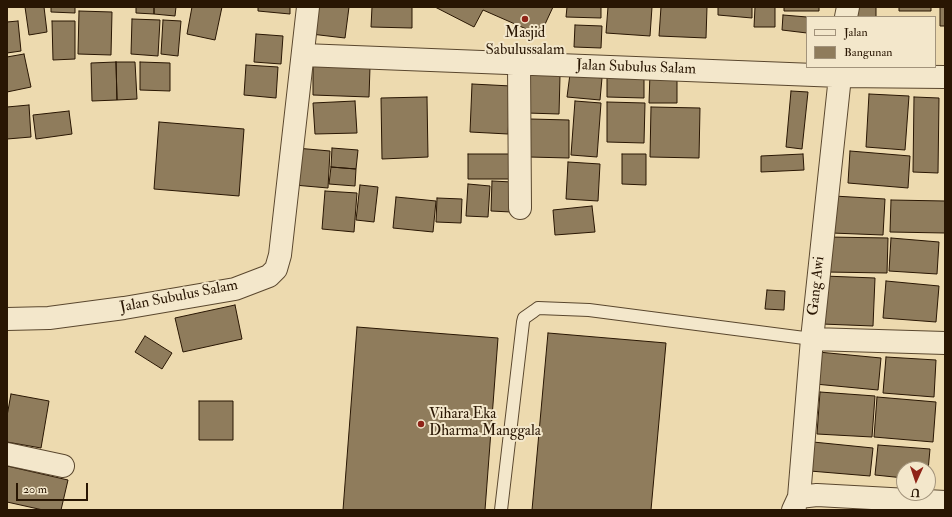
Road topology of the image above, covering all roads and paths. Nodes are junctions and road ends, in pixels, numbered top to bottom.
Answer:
1 (308, 7) edge
2 (302, 55) junction
3 (519, 64) junction
4 (840, 71) edge
5 (945, 77) edge
6 (520, 208) dead end
7 (7, 319) edge
8 (812, 339) junction
9 (945, 343) edge
10 (7, 454) edge
11 (62, 466) dead end
12 (945, 502) edge
13 (796, 503) edge
14 (501, 510) edge

1 - 2 street, Jalan Subulus Salam
2 - 3 street, Jalan Subulus Salam
2 - 7 street, Jalan Subulus Salam
3 - 4 street, Jalan Subulus Salam
3 - 6 street
4 - 5 street, Jalan Subulus Salam
4 - 8 street, Gang Awi
8 - 9 street
8 - 13 street, Gang Awi
8 - 14 lane
10 - 11 street
12 - 13 street

